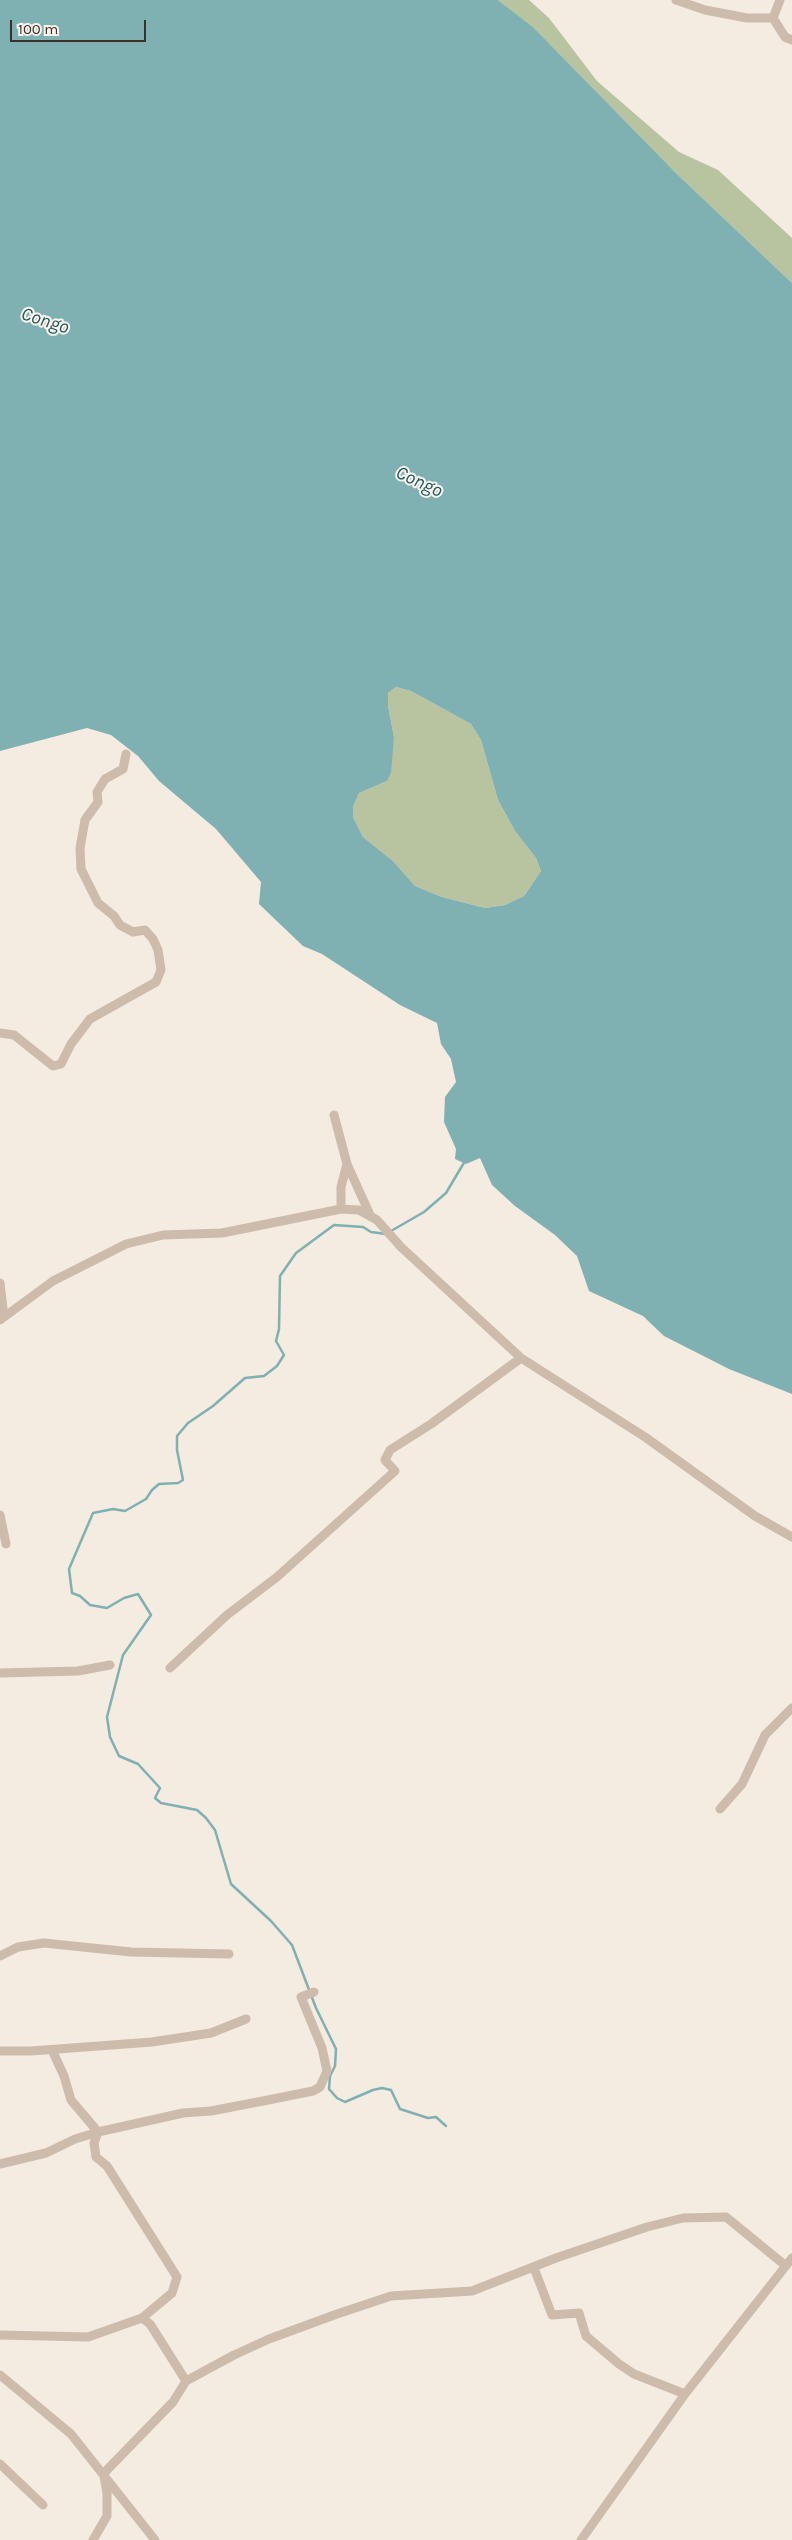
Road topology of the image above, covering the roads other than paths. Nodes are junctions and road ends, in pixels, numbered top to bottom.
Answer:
1 (676, 0) edge
2 (780, 0) edge
3 (773, 18) junction
4 (792, 40) edge
5 (126, 754) dead end
6 (0, 1032) edge
7 (334, 1115) dead end
8 (347, 1164) junction
9 (341, 1209) junction
10 (372, 1217) junction
11 (0, 1283) edge
12 (2, 1319) edge
13 (520, 1358) junction
14 (0, 1514) edge
15 (792, 1537) edge
16 (6, 1544) dead end
17 (110, 1665) dead end
18 (170, 1668) dead end
19 (0, 1673) edge
20 (792, 1708) edge
21 (720, 1809) dead end
22 (229, 1954) dead end
23 (0, 1956) edge
24 (314, 1992) dead end
25 (246, 2019) dead end
26 (52, 2050) junction
27 (0, 2051) edge
28 (98, 2132) junction
29 (0, 2164) edge
30 (792, 2258) edge
31 (786, 2266) junction
32 (534, 2268) junction
33 (142, 2318) junction
34 (0, 2335) edge
35 (0, 2374) edge
36 (186, 2381) junction
37 (685, 2394) junction
38 (0, 2464) edge
39 (104, 2473) junction
40 (43, 2505) dead end
41 (93, 2540) edge
42 (155, 2540) edge
43 (581, 2540) edge

1 - 3 street
2 - 3 street
3 - 4 street
5 - 6 street
7 - 8 street
8 - 9 street
8 - 10 street
9 - 10 street
9 - 12 street
10 - 13 street
11 - 12 street
13 - 15 street
13 - 18 street
14 - 16 street
17 - 19 street
20 - 21 street
22 - 23 street
24 - 28 street
25 - 26 street
26 - 27 street
26 - 28 street
28 - 29 street
28 - 33 street
30 - 31 street
31 - 32 street
31 - 37 street
32 - 36 street
32 - 37 street
33 - 34 street
33 - 36 street
35 - 39 street
36 - 39 street
37 - 43 street
38 - 40 street
39 - 41 street
39 - 42 street

